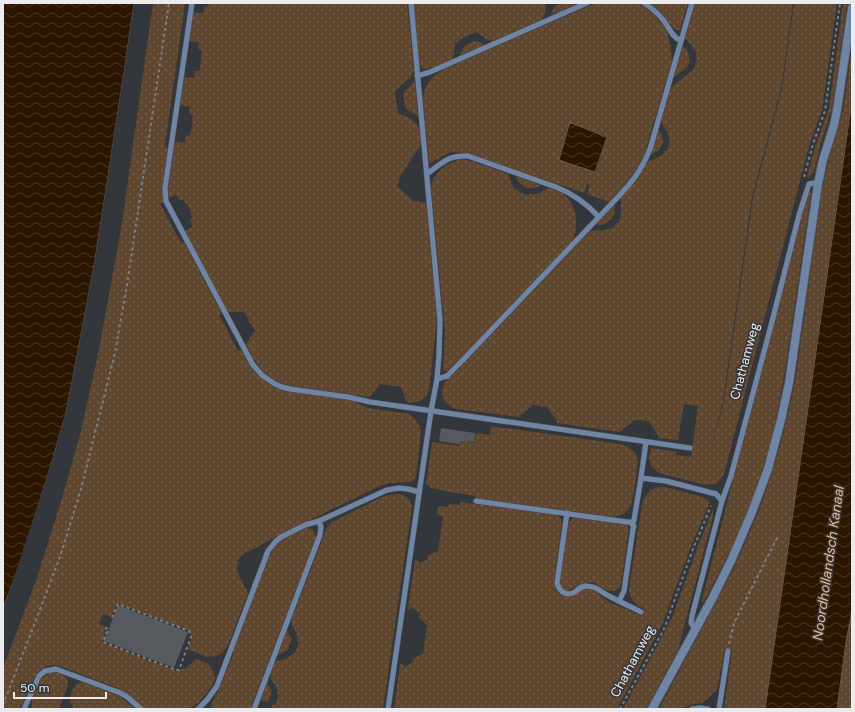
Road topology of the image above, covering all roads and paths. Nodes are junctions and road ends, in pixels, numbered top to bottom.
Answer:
1 (169, 3) edge
2 (192, 3) edge
3 (411, 3) edge
4 (587, 3) edge
5 (644, 3) edge
6 (692, 3) edge
7 (840, 3) edge
8 (852, 8) edge
9 (681, 41) junction
10 (418, 76) junction
11 (427, 174) junction
12 (803, 182) dead end
13 (818, 184) junction
14 (599, 217) junction
15 (437, 379) junction
16 (431, 411) junction
17 (646, 442) junction
18 (690, 448) dead end
19 (641, 478) junction
20 (420, 492) junction
21 (716, 494) junction
22 (476, 500) dead end
23 (722, 501) junction
24 (567, 513) junction
25 (319, 521) junction
26 (632, 524) junction
27 (778, 536) dead end
28 (619, 601) junction
29 (641, 612) dead end
30 (112, 618) dead end
31 (107, 628) dead end
32 (695, 630) junction
33 (728, 651) joint
34 (3, 705) edge
35 (24, 709) edge
36 (141, 709) edge
37 (198, 709) edge
38 (254, 709) edge
39 (388, 709) edge
40 (620, 709) edge
41 (652, 709) edge
42 (692, 709) edge
43 (708, 709) edge
44 (719, 709) edge

1 - 34 path
2 - 16 lane
3 - 10 lane
4 - 10 lane
5 - 9 lane
6 - 9 lane
7 - 12 path
8 - 13 street
9 - 14 lane
10 - 11 lane
11 - 14 lane
11 - 15 lane
13 - 23 lane
13 - 32 street
14 - 15 lane
15 - 16 lane
16 - 17 lane
16 - 20 lane
17 - 18 lane
17 - 19 lane
19 - 21 lane
19 - 26 lane
20 - 25 lane
20 - 39 lane
21 - 23 lane
21 - 40 path, Chathamweg
22 - 24 lane
23 - 32 lane
24 - 26 lane
24 - 28 lane
25 - 37 lane
25 - 38 lane
26 - 28 lane
27 - 33 path
28 - 29 lane
30 - 31 path
32 - 41 street
33 - 44 lane
35 - 36 lane
42 - 43 lane

